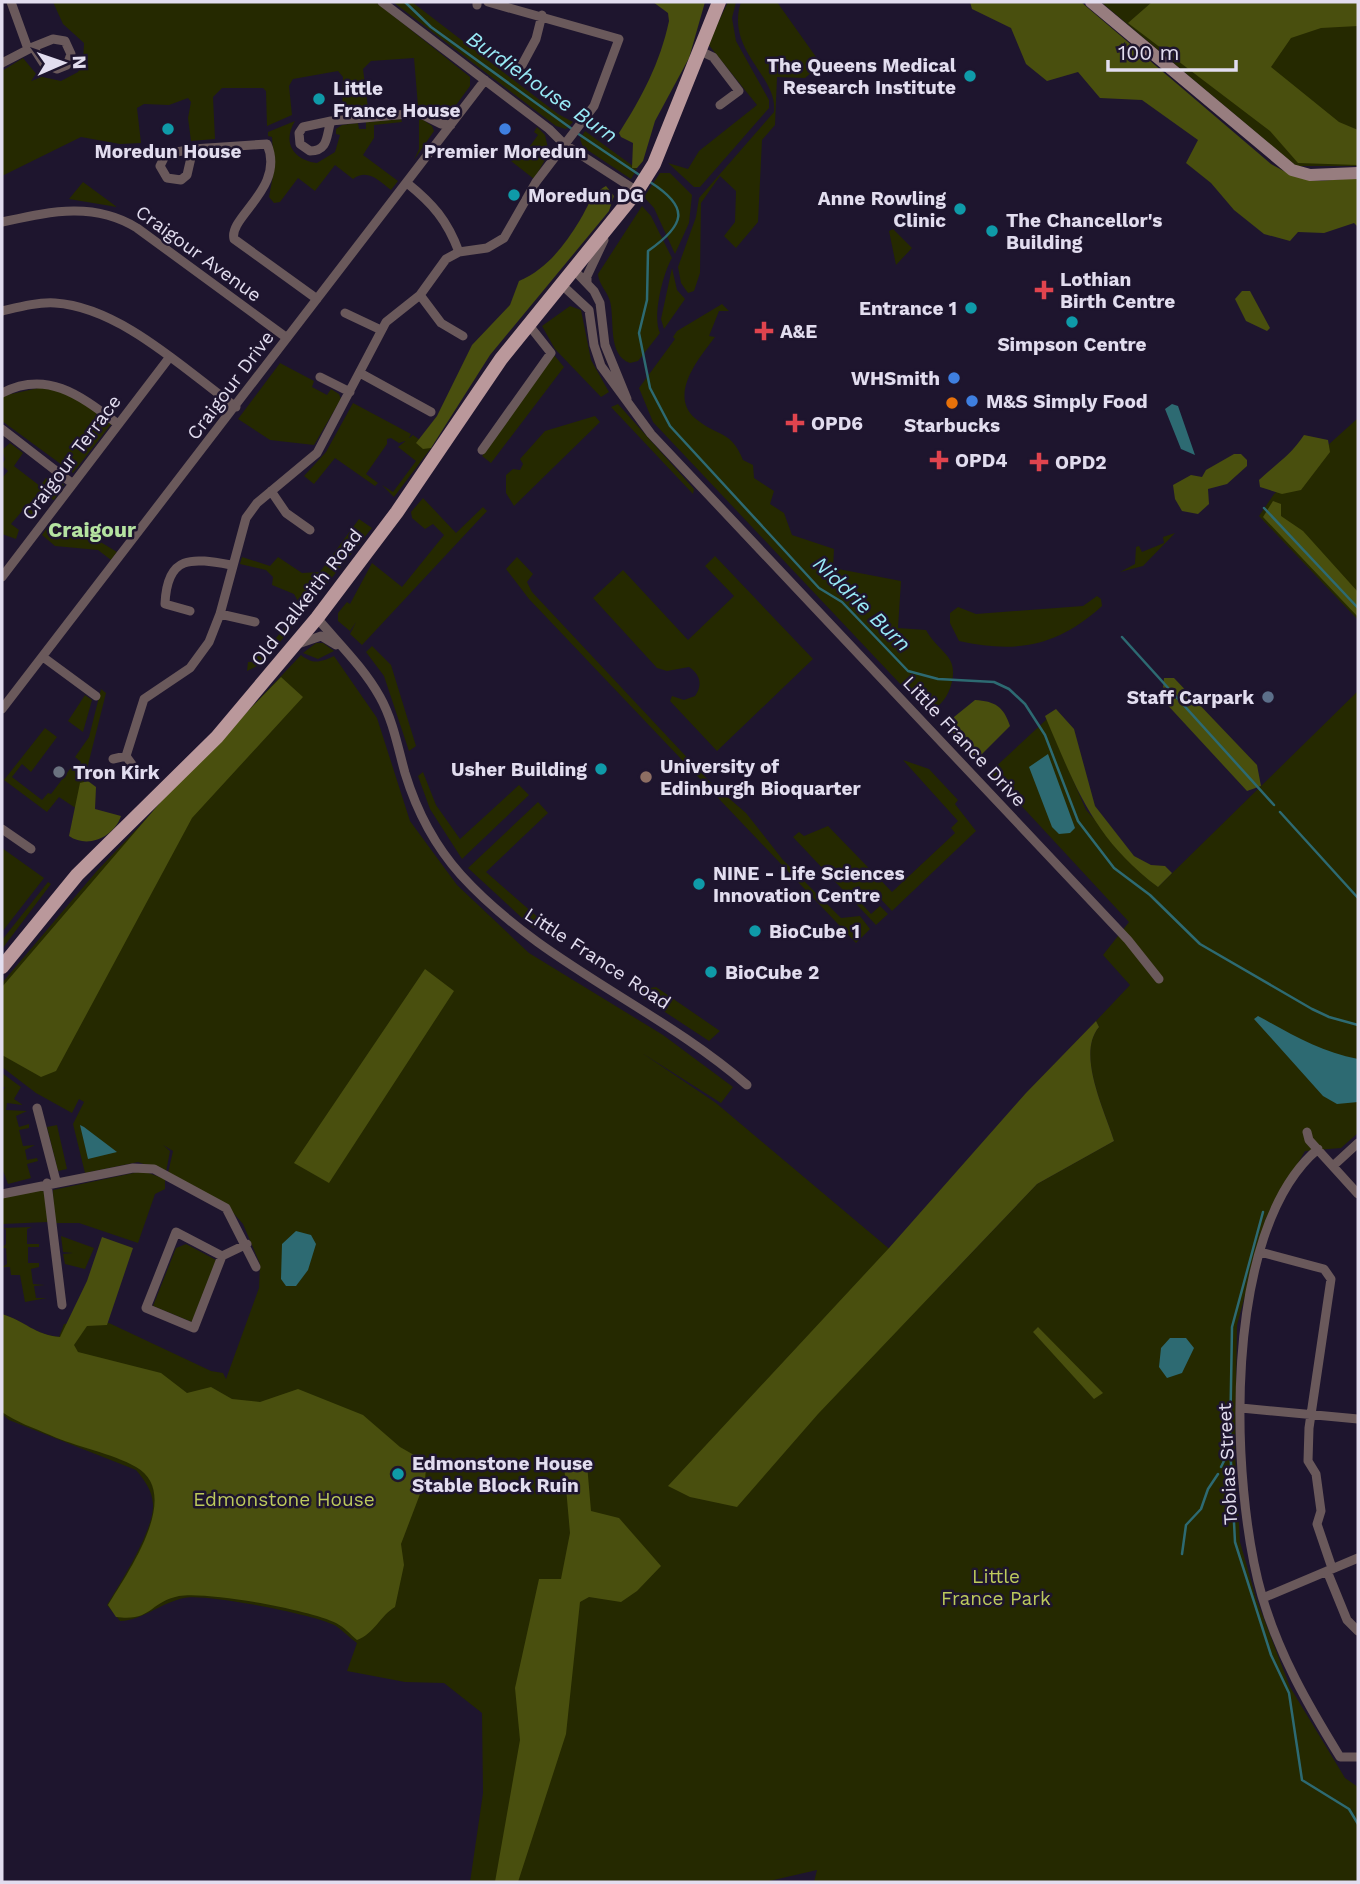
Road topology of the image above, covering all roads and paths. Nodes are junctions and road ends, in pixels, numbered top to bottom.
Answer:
1 (11, 2) edge
2 (382, 2) edge
3 (488, 2) edge
4 (719, 2) edge
5 (1091, 2) edge
6 (542, 15) junction
7 (698, 50) junction
8 (2, 63) edge
9 (522, 66) dead end
10 (485, 80) junction
11 (720, 105) dead end
12 (331, 121) dead end
13 (451, 125) junction
14 (564, 145) junction
15 (192, 149) dead end
16 (1358, 173) edge
17 (407, 183) junction
18 (642, 185) junction
19 (2, 222) edge
20 (611, 226) junction
21 (459, 252) junction
22 (574, 270) junction
23 (587, 283) junction
24 (562, 285) junction
25 (420, 295) junction
26 (317, 299) junction
27 (2, 311) edge
28 (345, 313) dead end
29 (528, 324) junction
30 (381, 330) junction
31 (463, 336) dead end
32 (287, 338) junction
33 (169, 358) junction
34 (360, 373) junction
35 (320, 377) dead end
36 (350, 392) junction
37 (2, 393) edge
38 (629, 404) junction
39 (236, 407) junction
40 (431, 412) dead end
41 (118, 424) junction
42 (3, 434) edge
43 (482, 450) dead end
44 (73, 484) junction
45 (271, 491) junction
46 (310, 530) dead end
47 (231, 565) junction
48 (2, 577) edge
49 (191, 611) dead end
50 (220, 614) junction
51 (317, 618) junction
52 (255, 622) dead end
53 (295, 645) junction
54 (43, 657) junction
55 (353, 660) junction
56 (96, 696) dead end
57 (2, 709) edge
58 (126, 756) junction
59 (113, 759) dead end
60 (136, 770) dead end
61 (2, 828) edge
62 (27, 844) dead end
63 (2, 967) edge
64 (1159, 979) dead end
65 (747, 1085) dead end
66 (37, 1108) dead end
67 (1307, 1132) dead end
68 (1358, 1143) edge
69 (1318, 1149) junction
70 (1333, 1166) junction
71 (52, 1182) junction
72 (2, 1194) edge
73 (1358, 1194) edge
74 (247, 1244) junction
75 (1260, 1252) junction
76 (222, 1256) junction
77 (256, 1267) dead end
78 (62, 1305) dead end
79 (1241, 1408) junction
80 (1311, 1415) junction
81 (1358, 1419) edge
82 (1358, 1558) edge
83 (1330, 1569) junction
84 (1263, 1598) junction
85 (1358, 1631) edge
86 (1358, 1757) edge

1 - 8 street
2 - 10 street
3 - 6 street
4 - 7 main road, Old Dalkeith Road
5 - 16 street
6 - 9 street
6 - 14 street
7 - 11 street
7 - 18 main road, Old Dalkeith Road
10 - 13 street, Craigour Drive
10 - 14 street
12 - 13 street
13 - 17 street, Craigour Drive
14 - 18 street
14 - 21 street
15 - 26 street
17 - 21 street
17 - 26 street, Craigour Drive
18 - 20 main road, Old Dalkeith Road
19 - 32 street, Craigour Avenue
20 - 22 main road, Old Dalkeith Road
20 - 23 street, Old Dalkeith Road
21 - 25 street
22 - 23 street, Little France Drive
22 - 24 main road, Old Dalkeith Road
23 - 38 street, Little France Drive
24 - 29 main road, Old Dalkeith Road
24 - 38 street, Little France Drive
25 - 30 street
25 - 31 street
26 - 32 street, Craigour Drive
27 - 33 street
28 - 30 street
29 - 43 street
29 - 51 main road, Old Dalkeith Road
30 - 34 street
32 - 39 street, Craigour Drive
33 - 39 street
33 - 41 street, Craigour Terrace
34 - 36 street
34 - 40 street
35 - 36 street
36 - 45 street
37 - 41 street
38 - 64 street, Little France Drive
39 - 54 street, Craigour Drive
41 - 44 street, Craigour Terrace
42 - 44 street
44 - 48 street, Craigour Terrace
45 - 46 street
45 - 47 street
47 - 49 street
47 - 50 street
50 - 52 street
50 - 58 street
51 - 53 main road, Old Dalkeith Road
51 - 55 street, Little France Road
53 - 55 street, Little France Road
53 - 63 main road, Old Dalkeith Road
54 - 56 street
54 - 57 street, Craigour Drive
55 - 65 street, Little France Road
58 - 59 street
58 - 60 street
61 - 62 street
66 - 71 street
67 - 69 street
68 - 70 street
69 - 70 street
69 - 75 street, Tobias Street
70 - 73 street
71 - 72 street
71 - 74 street
71 - 78 street
74 - 76 street
74 - 77 street
75 - 79 street, Tobias Street
75 - 80 street
76 - 76 street
79 - 80 street
79 - 84 street, Tobias Street
80 - 81 street
80 - 83 street
82 - 83 street
83 - 84 street
83 - 85 street
84 - 86 street, Tobias Street

